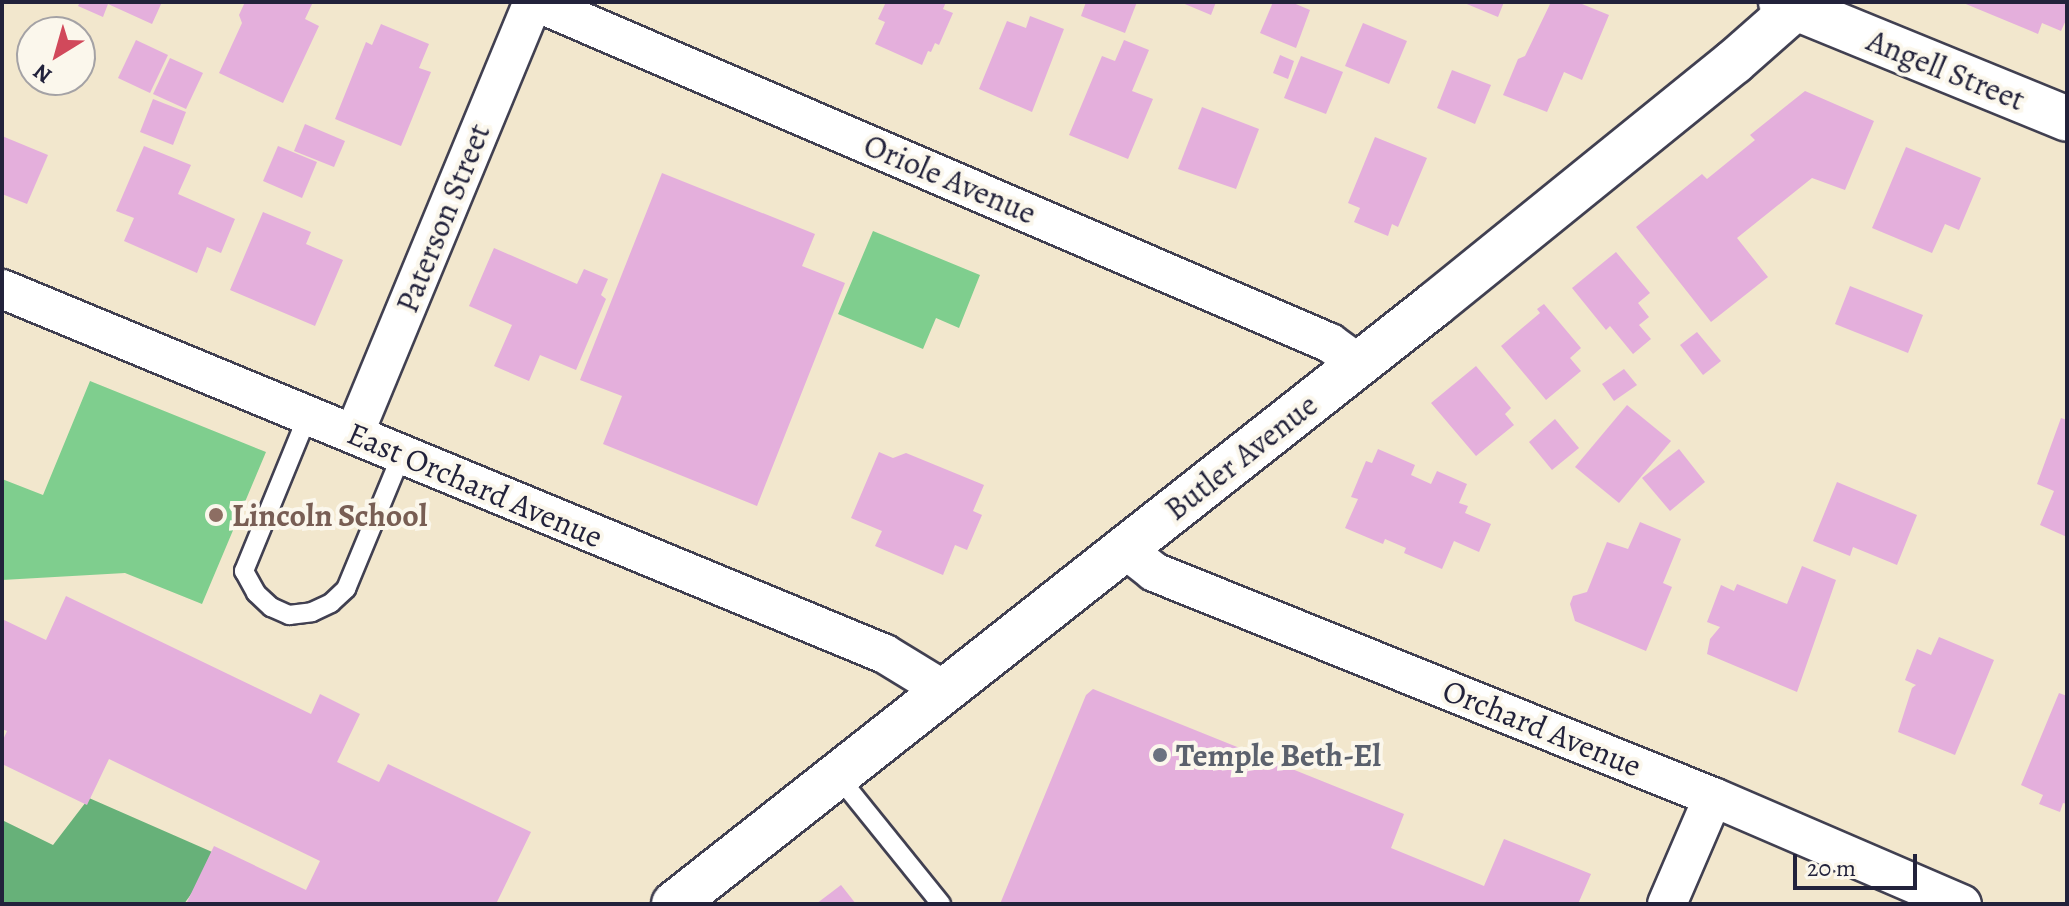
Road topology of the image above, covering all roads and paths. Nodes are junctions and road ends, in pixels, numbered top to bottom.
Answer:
1 (534, 2) edge
2 (1793, 4) edge
3 (2067, 119) edge
4 (2, 289) edge
5 (1359, 364) junction
6 (308, 415) junction
7 (354, 434) junction
8 (402, 454) junction
9 (1125, 549) junction
10 (944, 690) junction
11 (837, 775) junction
12 (1713, 797) junction
13 (674, 904) edge
14 (941, 904) edge
15 (1667, 904) edge
16 (1962, 904) edge

1 - 5 street, Oriole Avenue
1 - 7 street, Paterson Street
2 - 3 main road, Angell Street
2 - 5 main road, Butler Avenue
4 - 6 street, East Orchard Avenue
5 - 9 main road, Butler Avenue
6 - 7 street, East Orchard Avenue
6 - 8 lane
7 - 8 street, East Orchard Avenue
8 - 10 street, East Orchard Avenue
9 - 10 main road, Butler Avenue
9 - 12 street, Orchard Avenue
10 - 11 main road, Butler Avenue
11 - 13 main road, Butler Avenue
11 - 14 lane
12 - 15 street
12 - 16 street, Orchard Avenue

